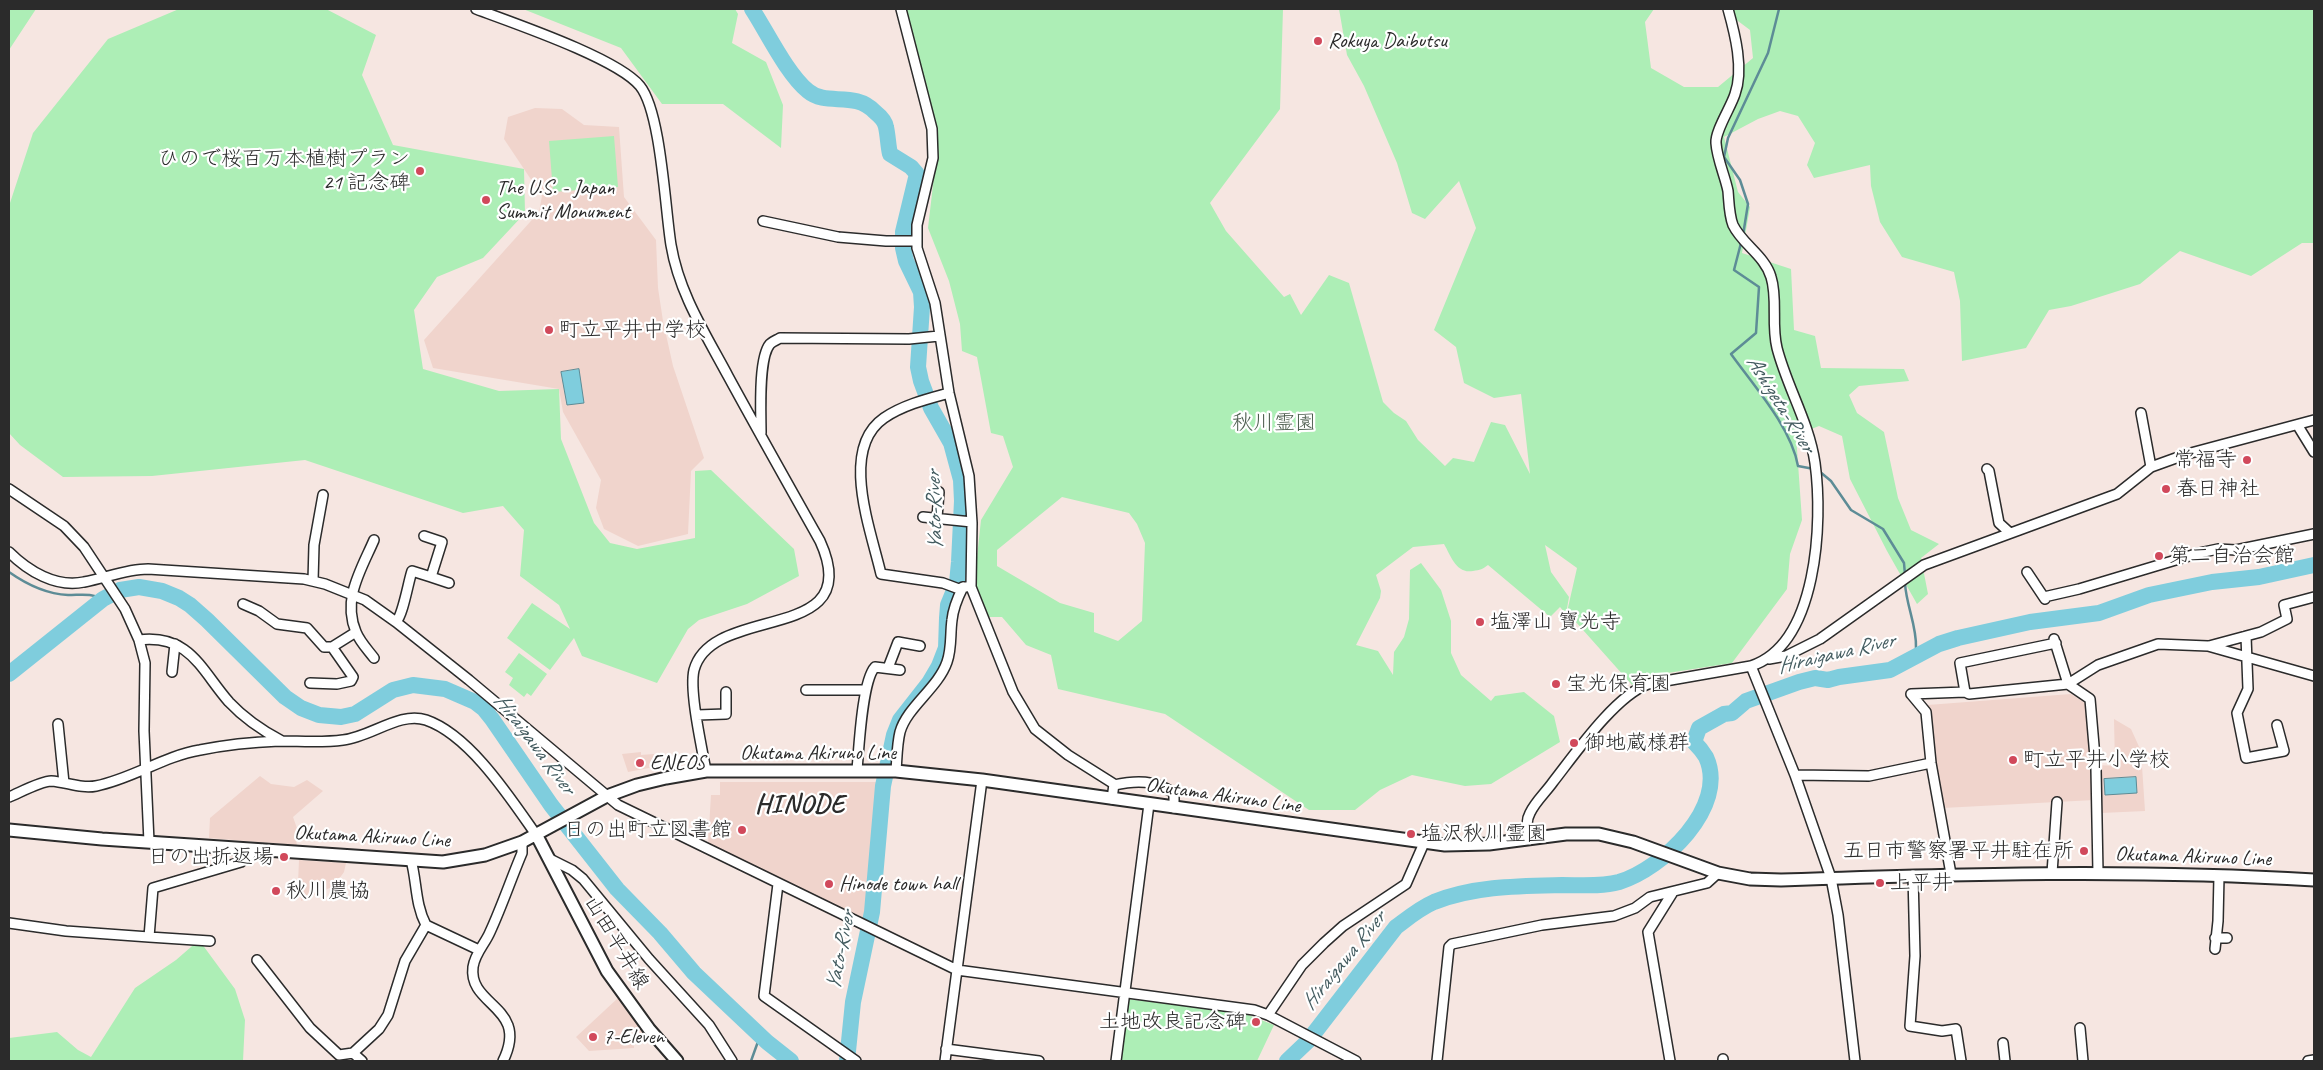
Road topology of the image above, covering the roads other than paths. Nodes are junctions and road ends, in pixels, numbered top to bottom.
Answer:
1 (476, 9) edge
2 (901, 9) edge
3 (1728, 9) edge
4 (763, 221) dead end
5 (917, 241) junction
6 (940, 336) junction
7 (949, 393) junction
8 (2141, 412) dead end
9 (2314, 420) edge
10 (2298, 426) junction
11 (761, 436) junction
12 (2314, 452) edge
13 (2151, 467) junction
14 (1987, 469) dead end
15 (9, 489) edge
16 (939, 492) dead end
17 (322, 495) dead end
18 (923, 517) dead end
19 (937, 518) junction
20 (968, 521) junction
21 (2010, 533) junction
22 (2314, 534) edge
23 (424, 536) dead end
24 (374, 540) dead end
25 (9, 552) edge
26 (2027, 572) dead end
27 (431, 577) junction
28 (105, 579) junction
29 (313, 581) junction
30 (449, 582) dead end
31 (967, 587) junction
32 (352, 594) junction
33 (2314, 597) edge
34 (243, 604) dead end
35 (396, 622) junction
36 (356, 632) junction
37 (2246, 636) junction
38 (139, 640) junction
39 (175, 644) junction
40 (920, 646) dead end
41 (2208, 646) junction
42 (332, 647) junction
43 (2246, 657) junction
44 (374, 658) dead end
45 (1767, 659) junction
46 (1751, 666) junction
47 (888, 668) junction
48 (900, 670) dead end
49 (172, 672) dead end
50 (2314, 676) edge
51 (310, 683) dead end
52 (2068, 684) junction
53 (806, 690) dead end
54 (866, 690) junction
55 (726, 692) dead end
56 (1965, 692) junction
57 (697, 715) junction
58 (58, 724) dead end
59 (2277, 725) dead end
60 (282, 741) junction
61 (1931, 763) junction
62 (146, 769) junction
63 (857, 770) junction
64 (896, 770) junction
65 (706, 771) junction
66 (1795, 775) junction
67 (982, 780) junction
68 (64, 783) junction
69 (1114, 785) junction
70 (9, 796) edge
71 (607, 796) junction
72 (1112, 799) junction
73 (2057, 802) dead end
74 (1149, 804) junction
75 (1174, 808) junction
76 (9, 830) edge
77 (540, 834) junction
78 (1530, 839) junction
79 (149, 842) junction
80 (522, 842) junction
81 (1424, 843) junction
82 (251, 849) junction
83 (548, 858) junction
84 (411, 860) junction
85 (1718, 873) junction
86 (2052, 873) junction
87 (2098, 873) junction
88 (1951, 874) junction
89 (1913, 875) junction
90 (2218, 876) junction
91 (1831, 878) junction
92 (2314, 880) edge
93 (778, 884) junction
94 (1673, 892) junction
95 (9, 923) edge
96 (426, 925) junction
97 (149, 938) junction
98 (2215, 938) junction
99 (2227, 938) dead end
100 (210, 941) dead end
101 (2215, 948) dead end
102 (479, 950) junction
103 (257, 960) dead end
104 (957, 970) junction
105 (1124, 992) junction
106 (1272, 1017) junction
107 (2080, 1028) dead end
108 (2003, 1043) dead end
109 (946, 1049) junction
110 (353, 1053) junction
111 (2314, 1060) edge
112 (362, 1061) edge
113 (503, 1061) edge
114 (677, 1061) edge
115 (732, 1061) edge
116 (856, 1061) edge
117 (945, 1061) edge
118 (1039, 1061) edge
119 (1116, 1061) edge
120 (1356, 1061) edge
121 (1437, 1061) edge
122 (1670, 1061) edge
123 (1855, 1061) edge
124 (1961, 1061) edge
125 (2005, 1061) edge
126 (2083, 1061) edge
127 (2308, 1061) edge

1 - 11 street
2 - 5 street
3 - 45 street
4 - 5 street
5 - 6 street
6 - 7 street
6 - 11 street
7 - 20 street
7 - 31 street
8 - 13 street
9 - 10 street
10 - 12 street
10 - 13 street
11 - 57 street
13 - 21 street
14 - 21 street
15 - 28 street
16 - 19 street
17 - 29 street
18 - 19 street
19 - 20 street
20 - 31 street
21 - 45 street
22 - 26 street
23 - 27 street
24 - 32 street
25 - 28 street
27 - 30 street
27 - 35 street
28 - 29 street
28 - 38 street
29 - 32 street
31 - 64 street
31 - 69 street
32 - 35 street
32 - 36 street
33 - 37 street
34 - 42 street
35 - 71 street
36 - 42 street
36 - 44 street
37 - 41 street
37 - 43 street
38 - 39 street
38 - 62 street
39 - 49 street
39 - 60 street
40 - 47 street
41 - 43 street
41 - 52 street
42 - 51 street
43 - 50 street
43 - 59 street
45 - 46 street
46 - 66 street
46 - 78 street
47 - 48 street
47 - 54 street
52 - 56 street
52 - 56 street
52 - 87 street
53 - 54 street
54 - 63 street
55 - 57 street
56 - 61 street
57 - 65 street
58 - 68 street
60 - 62 street
60 - 77 street
61 - 66 street
61 - 88 street
62 - 68 street
62 - 79 street
63 - 64 main road, Okutama Akiruno Line
63 - 65 main road, Okutama Akiruno Line
64 - 67 main road, Okutama Akiruno Line
65 - 71 main road, Okutama Akiruno Line
66 - 91 street
67 - 72 main road, Okutama Akiruno Line
67 - 104 street
68 - 70 street
69 - 72 street
69 - 75 street
71 - 77 main road, Okutama Akiruno Line
71 - 93 street
72 - 74 main road, Okutama Akiruno Line
73 - 86 street
74 - 75 main road, Okutama Akiruno Line
74 - 105 street
75 - 81 main road, Okutama Akiruno Line
76 - 79 main road, Okutama Akiruno Line
77 - 80 main road, Okutama Akiruno Line
77 - 83 main road, 山田平井線
78 - 81 main road, Okutama Akiruno Line
78 - 85 main road, Okutama Akiruno Line
79 - 82 main road, Okutama Akiruno Line
80 - 84 main road, Okutama Akiruno Line
80 - 102 street
81 - 106 street
82 - 84 main road, Okutama Akiruno Line
82 - 97 street
83 - 114 main road, 山田平井線
83 - 115 street
84 - 96 street
85 - 91 main road, Okutama Akiruno Line
85 - 94 street
86 - 87 main road, Okutama Akiruno Line
86 - 88 main road, Okutama Akiruno Line
87 - 90 main road, Okutama Akiruno Line
88 - 89 main road, Okutama Akiruno Line
89 - 91 main road, Okutama Akiruno Line
89 - 124 street
90 - 92 main road, Okutama Akiruno Line
90 - 98 street
91 - 123 street
93 - 104 street
93 - 116 street
94 - 121 street
94 - 122 street
95 - 97 street
96 - 102 street
96 - 110 street
97 - 100 street
98 - 99 street
98 - 101 street
102 - 113 street
103 - 110 street
104 - 105 street
104 - 109 street
105 - 106 street
105 - 119 street
106 - 120 street
107 - 126 street
108 - 125 street
109 - 117 street
109 - 118 street
110 - 112 street
111 - 127 street

